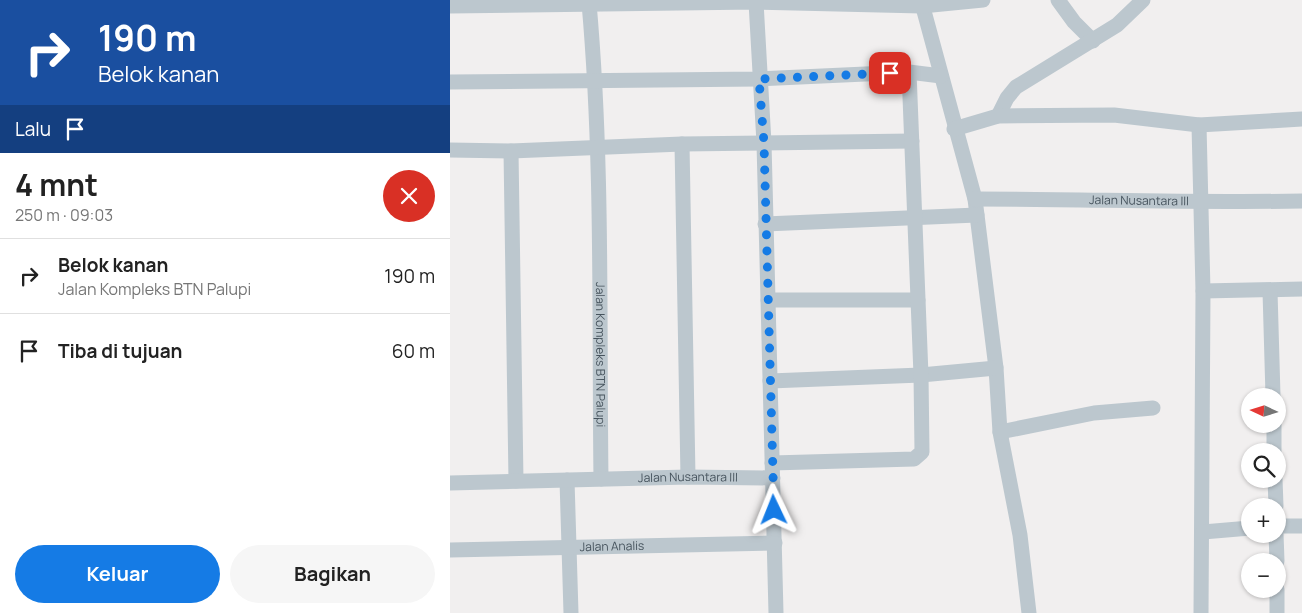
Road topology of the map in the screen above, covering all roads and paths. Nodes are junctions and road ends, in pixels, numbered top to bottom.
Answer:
1 (983, 0) edge
2 (1058, 0) edge
3 (1143, 0) edge
4 (525, 2) edge
5 (756, 2) junction
6 (589, 3) junction
7 (922, 3) edge
8 (450, 6) edge
9 (1093, 41) junction
10 (909, 72) junction
11 (941, 76) junction
12 (759, 79) junction
13 (596, 80) junction
14 (450, 82) edge
15 (998, 116) junction
16 (1302, 119) edge
17 (1199, 125) junction
18 (954, 129) junction
19 (912, 141) junction
20 (764, 143) junction
21 (682, 144) junction
22 (598, 146) junction
23 (450, 150) edge
24 (511, 151) junction
25 (975, 199) junction
26 (1302, 201) edge
27 (1201, 202) junction
28 (977, 215) junction
29 (915, 218) junction
30 (765, 224) junction
31 (1302, 289) edge
32 (1203, 291) junction
33 (1270, 291) junction
34 (768, 300) junction
35 (918, 300) junction
36 (996, 368) junction
37 (921, 375) junction
38 (770, 381) junction
39 (1273, 388) edge
40 (1153, 408) dead end
41 (1000, 432) junction
42 (772, 470) junction
43 (688, 477) junction
44 (601, 479) junction
45 (567, 480) junction
46 (516, 481) junction
47 (450, 483) edge
48 (1286, 526) edge
49 (1302, 526) edge
50 (1241, 529) edge
51 (1203, 532) junction
52 (775, 543) junction
53 (568, 547) junction
54 (450, 550) edge
55 (1277, 598) edge
56 (572, 613) edge
57 (776, 613) edge
58 (1029, 613) edge
59 (1201, 613) edge
60 (1277, 613) edge

1 - 7 street
2 - 9 street
3 - 9 street
4 - 6 street
4 - 8 street
5 - 6 street
5 - 7 street
5 - 12 street
6 - 13 street, Jalan Kompleks BTN Palupi
7 - 11 street
9 - 15 street
10 - 11 street
10 - 12 street
10 - 19 street, Jalan Nusantara III
11 - 18 street
12 - 13 street
12 - 20 street
13 - 14 street
13 - 22 street, Jalan Kompleks BTN Palupi
15 - 17 street
15 - 18 street
16 - 17 street
17 - 27 street
18 - 25 street
19 - 20 street
19 - 29 street, Jalan Nusantara III
20 - 21 street
20 - 30 street
21 - 22 street
21 - 43 street
22 - 24 street
22 - 44 street, Jalan Kompleks BTN Palupi
23 - 24 street
24 - 46 street
25 - 27 street, Jalan Nusantara III
25 - 28 street
26 - 27 street, Jalan Nusantara III
27 - 32 street
28 - 29 street
28 - 36 street
29 - 30 street
29 - 35 street, Jalan Nusantara III
30 - 34 street
31 - 33 street
32 - 33 street
32 - 51 street
33 - 39 street
34 - 35 street
34 - 38 street
35 - 37 street, Jalan Nusantara III
36 - 37 street
36 - 41 street
37 - 38 street
37 - 42 street, Jalan Nusantara III
38 - 42 street
40 - 41 street
41 - 58 street
42 - 43 street, Jalan Nusantara III
42 - 52 street
43 - 44 street, Jalan Nusantara III
44 - 45 street
45 - 46 street
45 - 53 street
46 - 47 street
48 - 49 street
50 - 51 street
51 - 59 street
52 - 53 street, Jalan Analis
52 - 57 street
53 - 54 street, Jalan Analis
53 - 56 street
55 - 60 street

